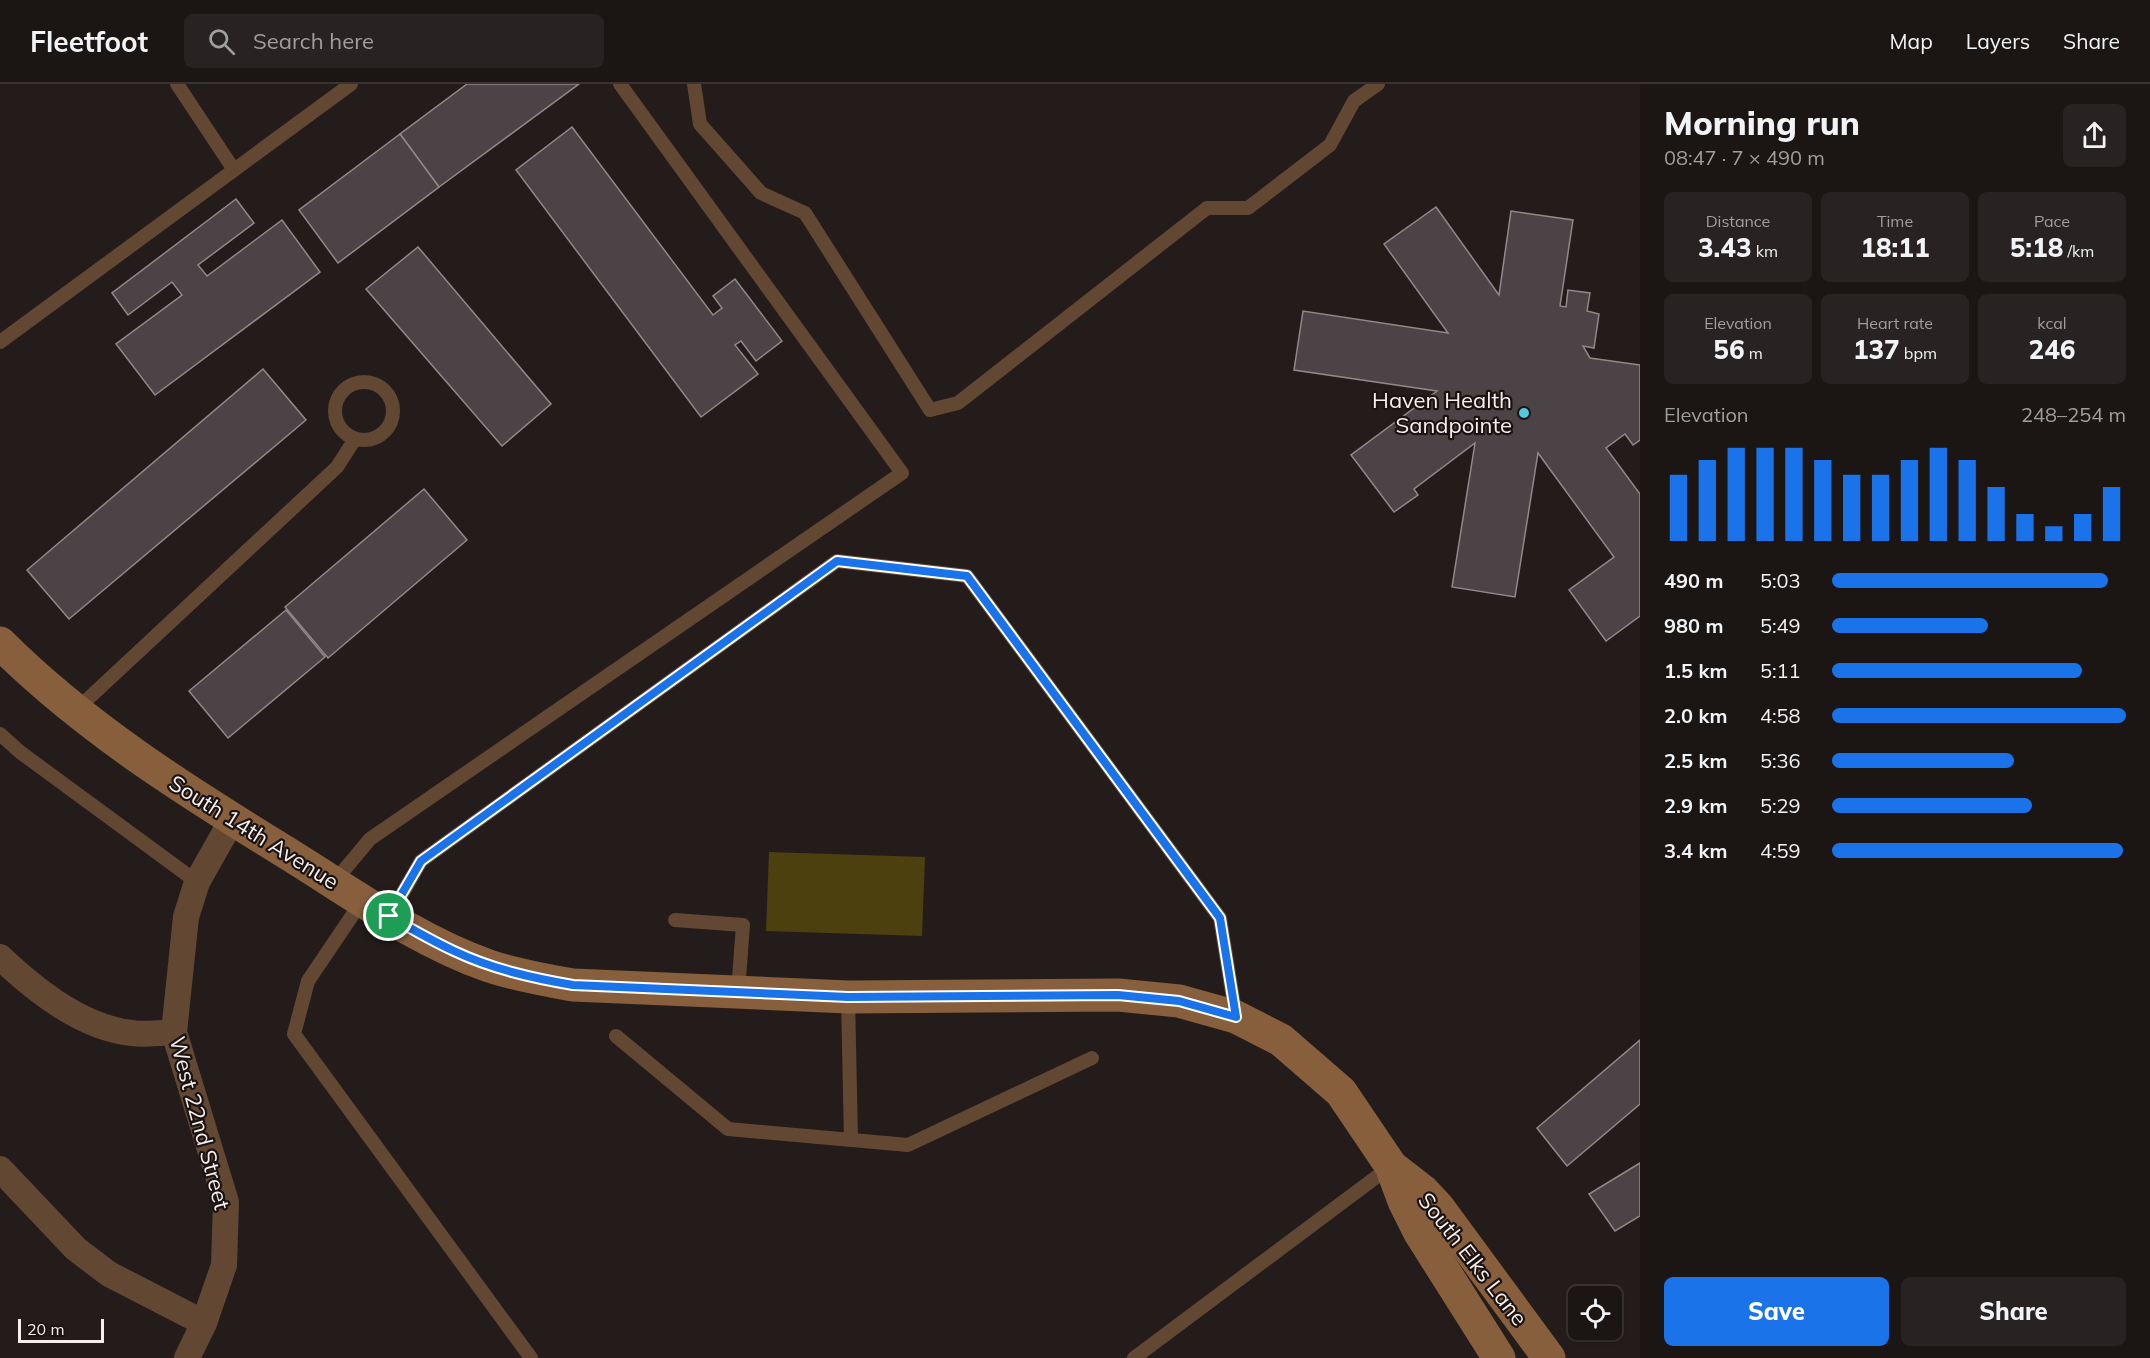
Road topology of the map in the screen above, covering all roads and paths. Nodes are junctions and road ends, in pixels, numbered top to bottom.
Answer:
1 (177, 84) edge
2 (351, 84) edge
3 (620, 84) edge
4 (694, 84) edge
5 (1378, 84) edge
6 (234, 170) junction
7 (0, 342) edge
8 (355, 439) junction
9 (0, 643) edge
10 (76, 710) junction
11 (0, 734) edge
12 (232, 820) junction
13 (197, 882) junction
14 (334, 882) junction
15 (375, 908) junction
16 (675, 920) dead end
17 (0, 957) edge
18 (738, 992) junction
19 (848, 997) junction
20 (1236, 1017) junction
21 (174, 1032) junction
22 (616, 1036) dead end
23 (1281, 1040) joint
24 (1092, 1058) dead end
25 (851, 1140) junction
26 (1391, 1166) junction
27 (0, 1169) edge
28 (204, 1323) junction
29 (187, 1358) edge
30 (531, 1358) edge
31 (1134, 1358) edge
32 (1499, 1358) edge
33 (1549, 1358) edge

1 - 6 lane
2 - 6 lane
3 - 14 lane
4 - 5 lane
6 - 7 lane
8 - 8 lane
8 - 10 lane
9 - 10 street, South 14th Avenue
10 - 12 street, South 14th Avenue
11 - 13 lane
12 - 13 street, West 22nd Street
12 - 14 street, South 14th Avenue
13 - 21 street, West 22nd Street
14 - 15 street, South 14th Avenue
15 - 18 street, South 14th Avenue
15 - 20 lane
15 - 30 lane
16 - 18 lane
17 - 21 street
18 - 19 street, South 14th Avenue
19 - 20 street, South 14th Avenue
19 - 25 lane
20 - 23 street, South 14th Avenue
21 - 28 street, West 22nd Street
22 - 25 lane
23 - 26 street, South Elks Lane
24 - 25 lane
26 - 31 lane
26 - 32 street, South Elks Lane
26 - 33 street, South Elks Lane
27 - 28 street
28 - 29 street, West 22nd Street

